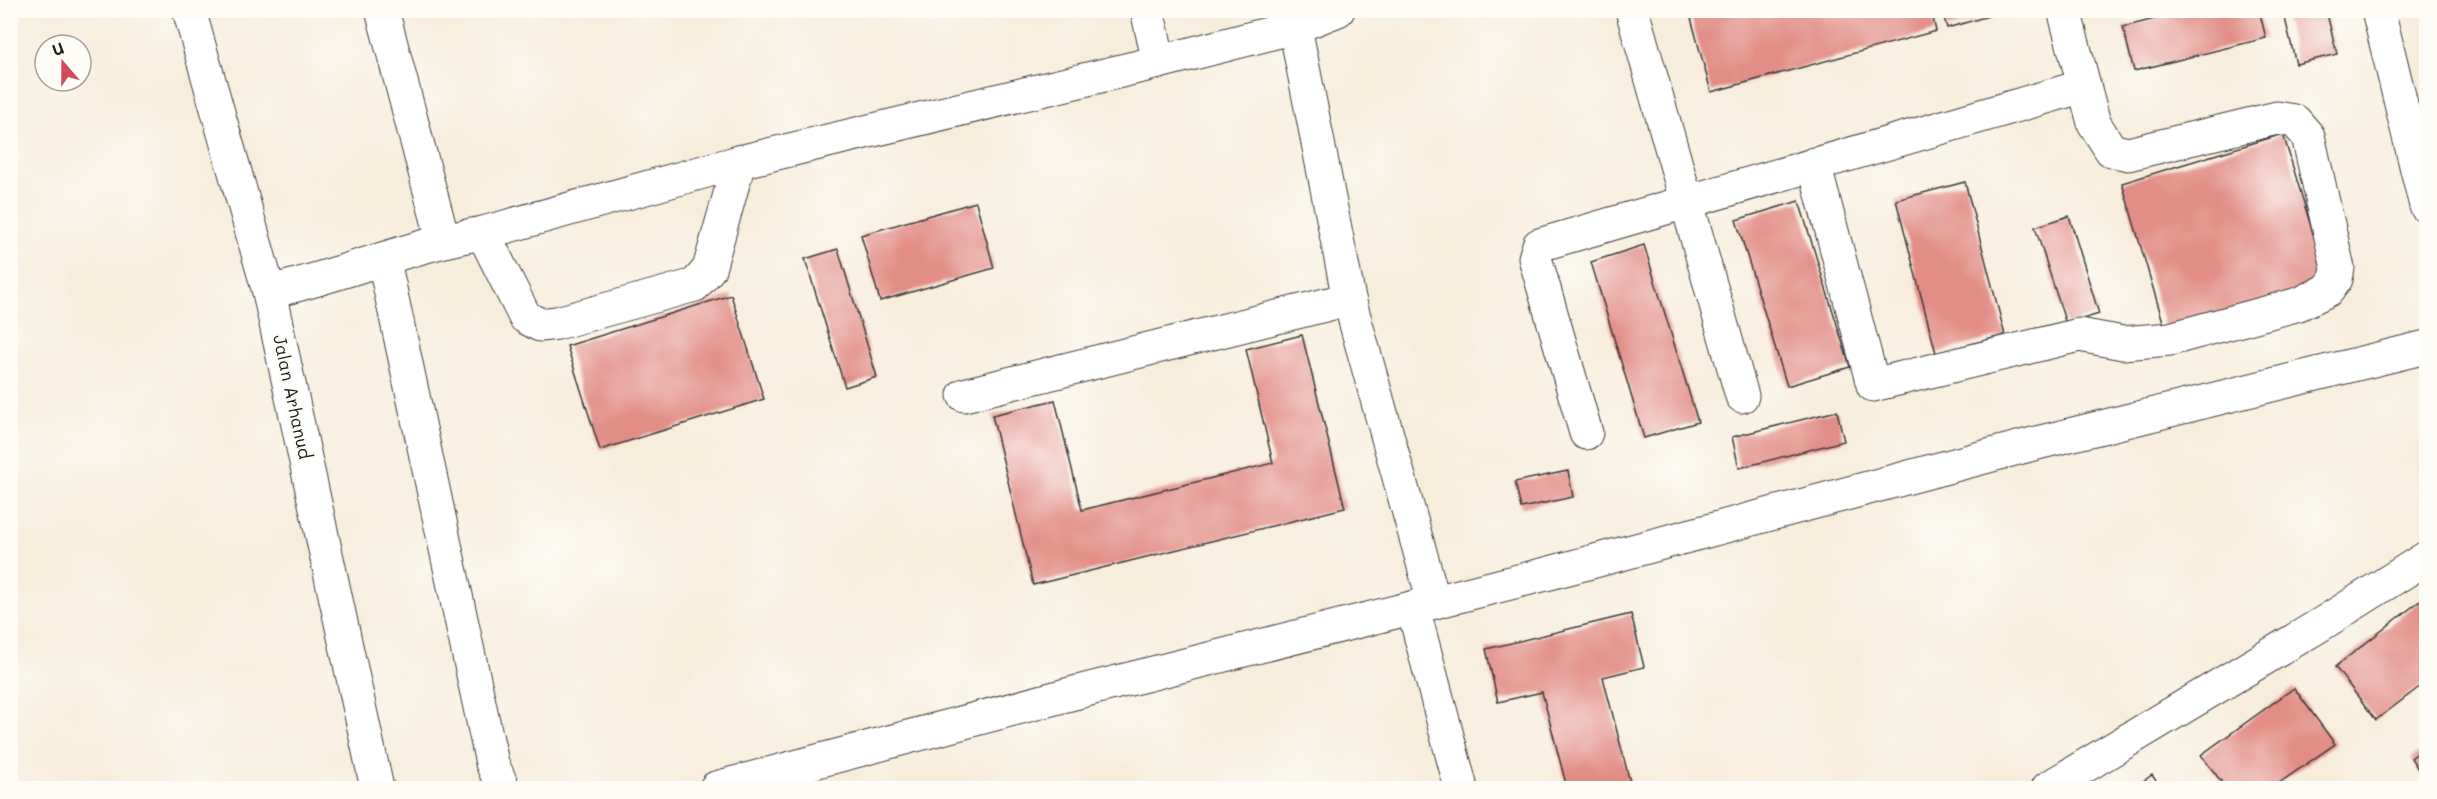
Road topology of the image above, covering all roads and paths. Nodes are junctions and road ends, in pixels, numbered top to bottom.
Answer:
1 (189, 10) edge
2 (382, 10) edge
3 (1147, 10) edge
4 (1338, 10) edge
5 (1632, 10) edge
6 (2064, 10) edge
7 (2378, 10) edge
8 (1295, 27) junction
9 (1159, 62) junction
10 (2084, 87) junction
11 (739, 162) junction
12 (1814, 164) junction
13 (1688, 200) junction
14 (2427, 206) edge
15 (483, 233) junction
16 (443, 240) junction
17 (384, 261) junction
18 (269, 292) junction
19 (1349, 299) junction
20 (2427, 346) edge
21 (964, 395) dead end
22 (1742, 396) dead end
23 (1586, 434) dead end
24 (2427, 558) edge
25 (1424, 605) junction
26 (377, 789) edge
27 (503, 789) edge
28 (716, 789) edge
29 (1461, 789) edge
30 (2048, 789) edge

1 - 18 street, Jalan Arhanud
2 - 16 street
3 - 9 street
4 - 8 street
5 - 13 street
6 - 10 street
7 - 14 street
8 - 9 street
8 - 19 street
9 - 11 street
10 - 12 street
10 - 12 street
11 - 15 street
11 - 15 street
12 - 13 street
13 - 22 street
13 - 23 street
15 - 16 street
16 - 17 street
17 - 18 street
17 - 27 street
18 - 26 street, Jalan Arhanud
19 - 21 street
19 - 25 street
20 - 25 street
24 - 30 street
25 - 28 street
25 - 29 street

